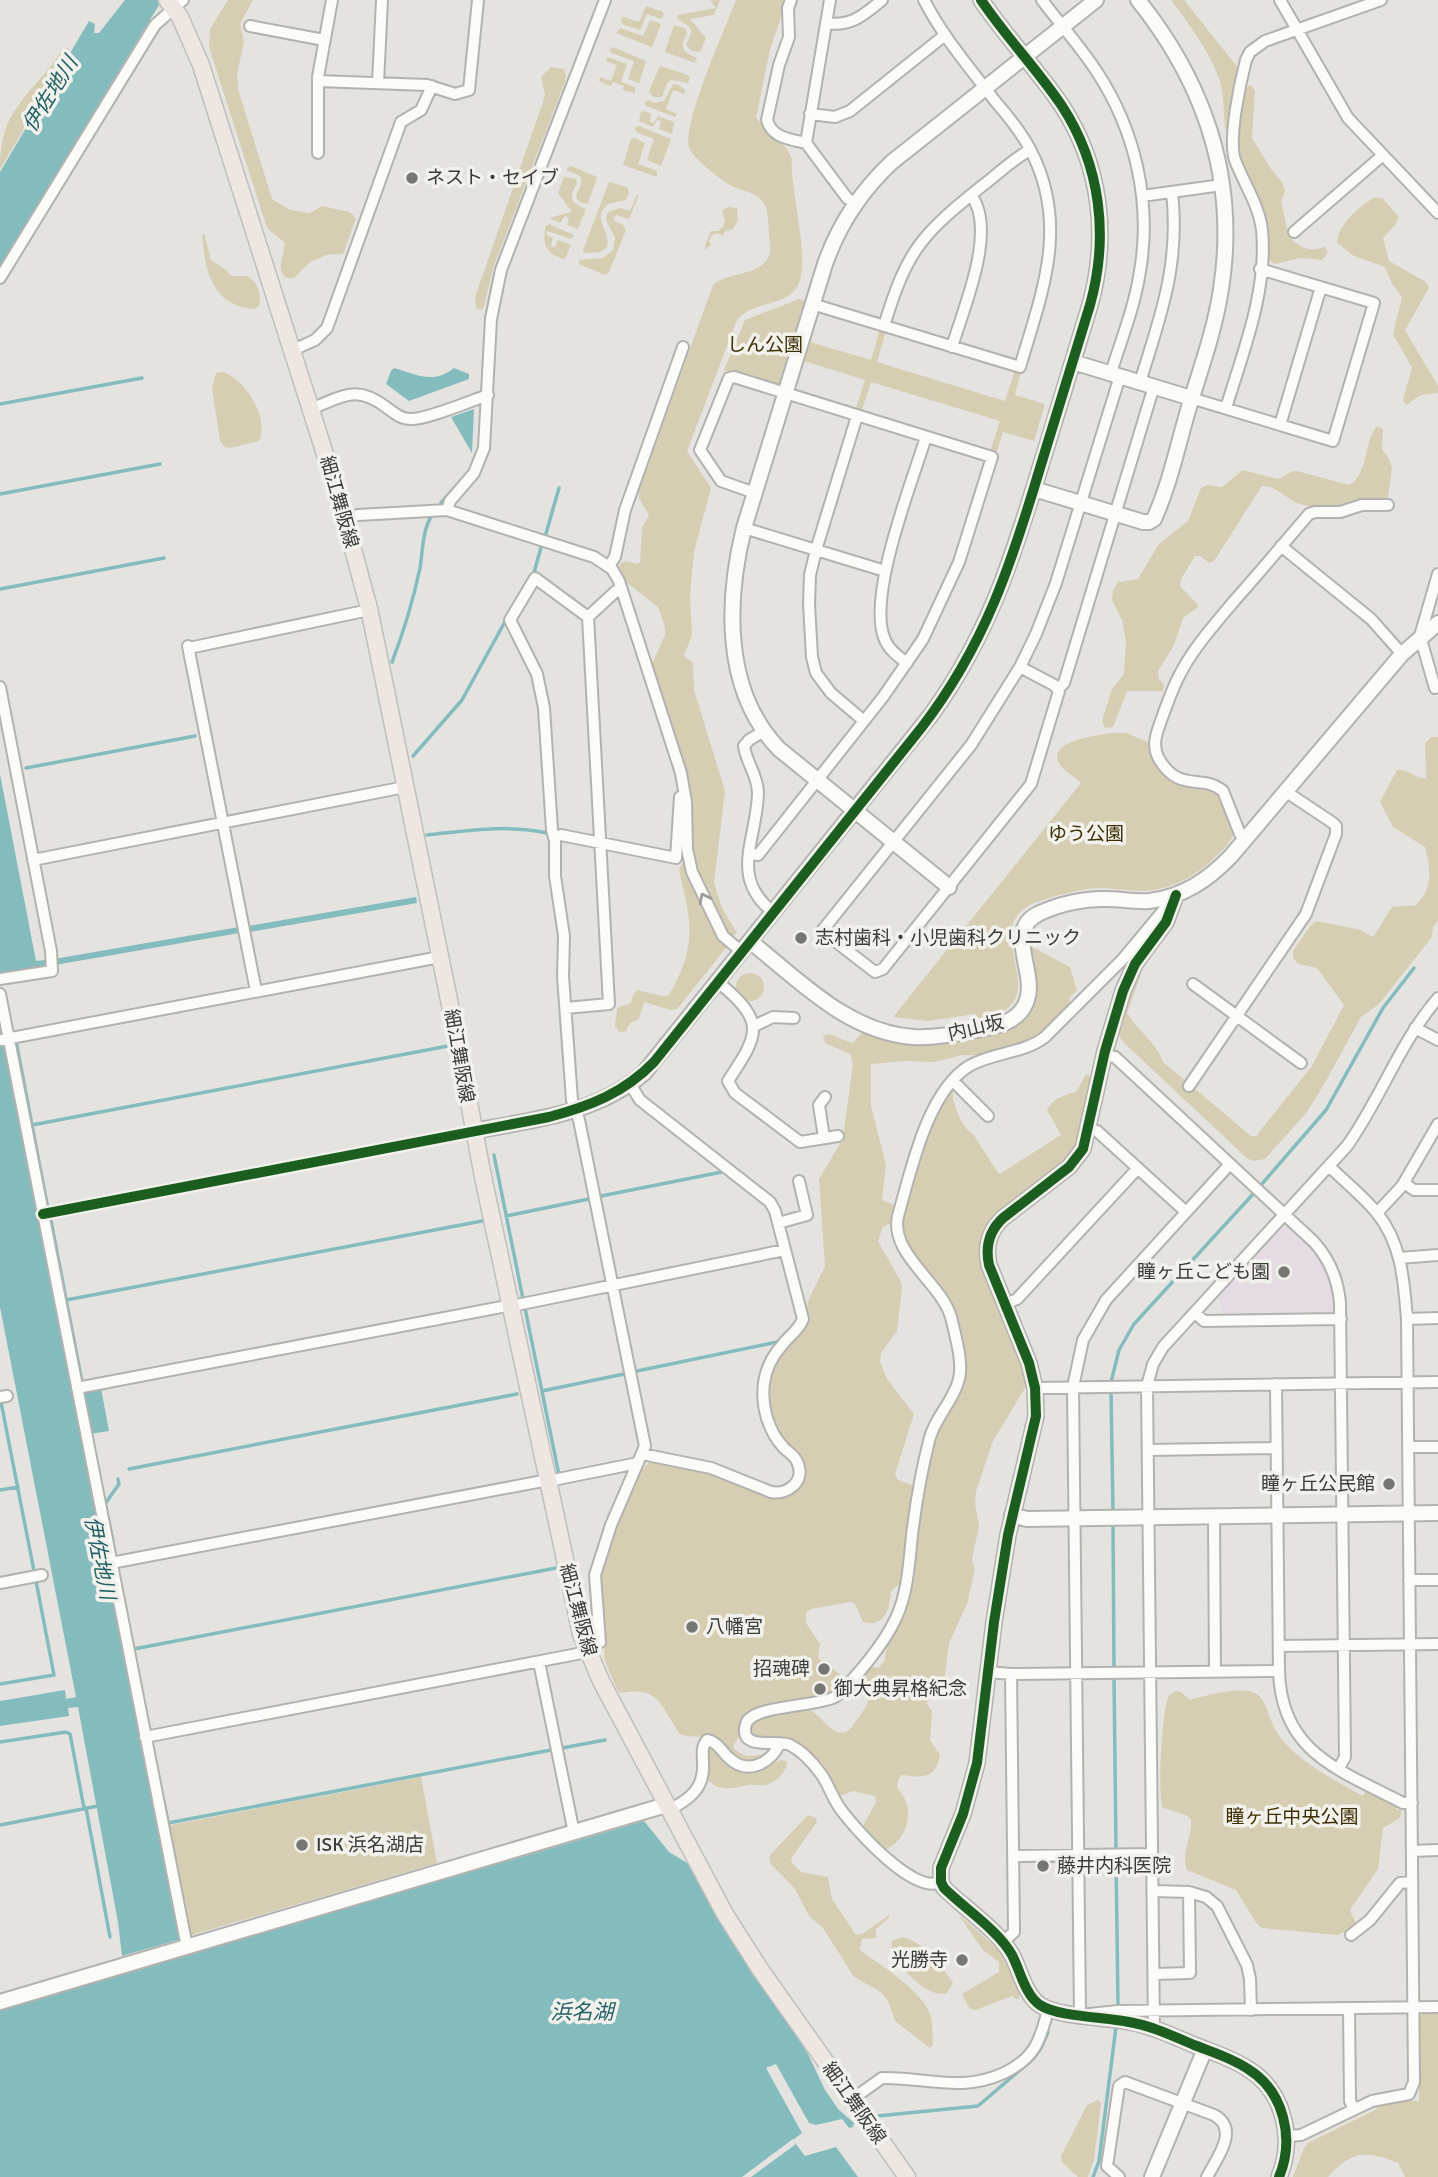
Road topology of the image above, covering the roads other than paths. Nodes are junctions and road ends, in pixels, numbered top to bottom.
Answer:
1 (332, 0) edge
2 (382, 0) edge
3 (478, 0) edge
4 (605, 0) edge
5 (791, 0) edge
6 (830, 0) edge
7 (883, 0) edge
8 (924, 0) edge
9 (981, 0) edge
10 (1042, 0) edge
11 (1096, 0) edge
12 (1138, 0) edge
13 (1280, 0) edge
14 (1381, 0) edge
15 (174, 2) edge
16 (826, 23) junction
17 (250, 26) dead end
18 (1062, 26) junction
19 (1297, 29) junction
20 (945, 35) junction
21 (324, 40) junction
22 (1024, 57) junction
23 (318, 80) junction
24 (378, 83) junction
25 (432, 86) junction
26 (985, 88) junction
27 (810, 114) junction
28 (806, 143) junction
29 (1030, 150) junction
30 (318, 153) dead end
31 (1383, 155) junction
32 (1222, 185) junction
33 (1172, 192) junction
34 (971, 195) junction
35 (1142, 196) junction
36 (855, 203) junction
37 (1438, 212) edge
38 (1294, 232) dead end
39 (1260, 269) junction
40 (0, 278) edge
41 (1321, 287) junction
42 (812, 304) junction
43 (884, 326) junction
44 (952, 346) junction
45 (684, 347) dead end
46 (291, 351) junction
47 (1073, 362) junction
48 (1116, 375) junction
49 (1147, 384) junction
50 (785, 394) junction
51 (488, 395) junction
52 (1192, 398) junction
53 (310, 408) junction
54 (1226, 408) junction
55 (857, 416) junction
56 (1280, 425) junction
57 (926, 437) junction
58 (1034, 489) junction
59 (755, 492) junction
60 (1082, 503) junction
61 (1388, 505) dead end
62 (447, 510) junction
63 (1115, 513) junction
64 (345, 519) junction
65 (744, 528) junction
66 (1282, 546) junction
67 (816, 550) junction
68 (609, 566) junction
69 (885, 571) junction
70 (1438, 574) edge
71 (622, 590) junction
72 (369, 610) junction
73 (588, 617) junction
74 (1438, 623) edge
75 (1420, 636) junction
76 (1402, 654) junction
77 (907, 663) junction
78 (1020, 667) junction
79 (0, 687) edge
80 (1435, 688) dead end
81 (1058, 689) junction
82 (864, 721) junction
83 (764, 731) junction
84 (817, 780) junction
85 (405, 787) junction
86 (684, 791) junction
87 (1284, 791) junction
88 (855, 811) junction
89 (223, 823) junction
90 (554, 837) junction
91 (1245, 839) junction
92 (894, 842) junction
93 (600, 843) junction
94 (750, 854) junction
95 (33, 860) junction
96 (949, 887) junction
97 (1176, 895) junction
98 (774, 913) junction
99 (746, 947) junction
100 (440, 957) junction
101 (0, 979) edge
102 (718, 982) junction
103 (1193, 984) dead end
104 (256, 991) junction
105 (0, 994) edge
106 (1438, 998) edge
107 (566, 1008) junction
108 (1237, 1016) junction
109 (794, 1018) dead end
110 (754, 1026) junction
111 (1415, 1028) junction
112 (5, 1039) edge
113 (1438, 1040) edge
114 (1104, 1055) junction
115 (1301, 1063) dead end
116 (953, 1081) junction
117 (630, 1084) junction
118 (1189, 1086) dead end
119 (825, 1097) dead end
120 (575, 1110) junction
121 (988, 1116) dead end
122 (1438, 1124) edge
123 (1088, 1129) junction
124 (474, 1131) junction
125 (838, 1136) dead end
126 (824, 1138) junction
127 (1230, 1164) junction
128 (1329, 1166) junction
129 (1138, 1168) junction
130 (799, 1181) dead end
131 (1404, 1183) junction
132 (1438, 1189) edge
133 (1186, 1212) junction
134 (1377, 1213) junction
135 (43, 1214) junction
136 (1285, 1215) junction
137 (778, 1223) junction
138 (785, 1250) junction
139 (1438, 1255) edge
140 (1399, 1258) junction
141 (613, 1286) junction
142 (1005, 1304) junction
143 (512, 1306) junction
144 (1195, 1313) junction
145 (1438, 1318) edge
146 (1406, 1319) junction
147 (1341, 1320) junction
148 (1438, 1382) edge
149 (1407, 1383) junction
150 (1276, 1384) junction
151 (1341, 1384) junction
152 (1147, 1386) junction
153 (1073, 1387) junction
154 (77, 1388) junction
155 (1035, 1388) junction
156 (1408, 1447) junction
157 (1438, 1447) edge
158 (1277, 1448) junction
159 (1148, 1450) junction
160 (640, 1459) junction
161 (548, 1480) junction
162 (1409, 1513) junction
163 (1438, 1513) edge
164 (1343, 1514) junction
165 (1012, 1515) junction
166 (1277, 1515) junction
167 (1214, 1516) junction
168 (1149, 1517) junction
169 (1074, 1518) junction
170 (111, 1563) junction
171 (42, 1575) dead end
172 (1409, 1580) junction
173 (1438, 1580) edge
174 (0, 1583) edge
175 (1410, 1644) junction
176 (1438, 1644) edge
177 (1344, 1645) junction
178 (1279, 1646) junction
179 (587, 1649) junction
180 (539, 1662) junction
181 (1279, 1671) junction
182 (988, 1672) junction
183 (1150, 1672) junction
184 (1215, 1672) junction
185 (1011, 1674) junction
186 (1076, 1674) junction
187 (145, 1737) junction
188 (780, 1743) junction
189 (1339, 1768) junction
190 (1412, 1803) junction
191 (667, 1807) junction
192 (574, 1833) junction
193 (1438, 1850) edge
194 (1412, 1851) junction
195 (1152, 1854) junction
196 (1078, 1855) junction
197 (1013, 1856) junction
198 (940, 1882) junction
199 (1412, 1882) junction
200 (1153, 1891) junction
201 (1189, 1892) junction
202 (1351, 1935) dead end
203 (1003, 1942) junction
204 (185, 1948) junction
205 (1154, 1974) junction
206 (0, 2002) edge
207 (1414, 2007) junction
208 (1438, 2007) edge
209 (1349, 2008) junction
210 (1048, 2010) junction
211 (1251, 2010) junction
212 (1154, 2011) junction
213 (1080, 2015) junction
214 (1154, 2029) junction
215 (1205, 2049) junction
216 (852, 2100) junction
217 (1182, 2103) junction
218 (1354, 2109) junction
219 (1287, 2136) junction
220 (907, 2177) edge
221 (1119, 2177) edge
222 (1152, 2177) edge
223 (1207, 2177) edge
224 (1279, 2177) edge

1 - 21 street
2 - 24 street
3 - 25 street
4 - 51 street
5 - 28 street
6 - 16 street
7 - 16 street
8 - 20 street
9 - 22 street
10 - 18 street
11 - 18 street
12 - 32 street
13 - 19 street
14 - 19 street
15 - 40 street
15 - 46 main road, 細江舞阪線
16 - 27 street
17 - 21 street
18 - 22 street
18 - 35 street
19 - 31 street
19 - 39 street
20 - 26 street
20 - 27 street
21 - 23 street
22 - 26 street
22 - 47 street
23 - 24 street
23 - 30 street
24 - 25 street
25 - 46 street
26 - 29 street
26 - 36 street
27 - 28 street
28 - 36 street
29 - 34 street
29 - 44 street
31 - 37 street
31 - 38 street
32 - 33 street
32 - 52 street
33 - 35 street
33 - 49 street
34 - 43 street
34 - 44 street
35 - 48 street
36 - 42 street
39 - 41 street
39 - 54 street
41 - 56 street
41 - 56 street
42 - 43 street
42 - 50 street
43 - 44 street
45 - 68 street
46 - 53 main road, 細江舞阪線
47 - 48 street
47 - 58 street
48 - 49 street
48 - 60 street
49 - 52 street
49 - 63 street
50 - 55 street
50 - 59 street
50 - 59 street
51 - 53 street
51 - 62 street
52 - 54 street
52 - 63 street
53 - 64 main road, 細江舞阪線
54 - 56 street
55 - 57 street
55 - 67 street
57 - 69 street
57 - 77 street
58 - 60 street
58 - 88 street
59 - 65 street
60 - 63 street
60 - 78 street
61 - 66 street
62 - 64 street
62 - 68 street
63 - 81 street
64 - 72 main road, 細江舞阪線
65 - 67 street
65 - 83 street
66 - 76 street
66 - 91 street
67 - 69 street
67 - 82 street
68 - 71 street
69 - 77 street
70 - 75 street
71 - 73 street
71 - 86 street
72 - 85 main road, 細江舞阪線
72 - 89 street
73 - 90 street
73 - 93 street
74 - 75 street, 内山坂
75 - 76 street, 内山坂
75 - 80 street
76 - 87 street, 内山坂
77 - 82 street
78 - 81 street
78 - 92 street
79 - 95 street
81 - 96 street
82 - 84 street
83 - 84 street
83 - 94 street
84 - 88 street
84 - 94 street
85 - 89 street
85 - 100 main road, 細江舞阪線
86 - 93 street
99 -> 86 street
87 - 91 street, 内山坂
87 - 108 street
88 - 92 street
88 - 98 street
89 - 95 street
89 - 104 street
90 - 93 street
90 - 107 street
91 - 97 street, 内山坂
92 - 96 street
92 - 96 street
93 - 107 street
94 - 98 street
95 - 101 street
97 - 99 street, 内山坂
97 - 114 street
97 - 116 street
98 - 99 street
99 - 102 street
100 - 104 street
100 - 124 main road, 細江舞阪線
102 - 110 street
102 - 117 street
103 - 108 street
104 - 112 street
105 - 112 street
106 - 111 street
107 - 120 street
108 - 115 street
108 - 118 street
109 - 110 street
110 - 126 street
111 - 113 street
111 - 128 street
112 - 135 street
114 - 123 street
114 - 127 street
116 - 121 street
116 - 188 street
117 - 120 street
117 - 137 street
119 - 126 street
120 - 124 street
120 - 141 street
122 - 131 street
123 - 129 street
123 - 142 street
124 - 135 street
124 - 143 main road, 細江舞阪線
125 - 126 street
127 - 133 street
127 - 136 street
128 - 134 street
128 - 136 street
129 - 133 street
129 - 142 street
130 - 137 street
131 - 132 street
131 - 134 street
133 - 153 street
134 - 140 street
135 - 154 street
136 - 144 street
136 - 147 street
137 - 138 street
138 - 141 street
138 - 160 street
139 - 140 street
140 - 146 street
141 - 143 street
141 - 160 street
142 - 155 street
143 - 154 street
143 - 161 main road, 細江舞阪線
144 - 147 street
144 - 152 street
145 - 146 street
146 - 149 street
147 - 151 street
148 - 149 street
149 - 151 street
149 - 156 street
150 - 151 street
150 - 152 street
150 - 158 street
151 - 164 street
152 - 153 street
152 - 159 street
153 - 155 street
153 - 169 street
154 - 170 street
155 - 165 street
156 - 157 street
156 - 162 street
158 - 159 street
158 - 166 street
159 - 168 street
160 - 161 street
160 - 179 street
161 - 170 street
161 - 179 main road, 細江舞阪線
162 - 163 street
162 - 164 street
162 - 172 street
164 - 166 street
164 - 177 street
165 - 169 street
165 - 182 street
166 - 167 street
166 - 178 street
167 - 168 street
167 - 184 street
168 - 169 street
168 - 183 street
169 - 186 street
170 - 187 street
171 - 174 street
172 - 173 street
172 - 175 street
175 - 176 street
175 - 177 street
175 - 190 street
177 - 178 street
177 - 189 street
178 - 181 street
179 - 180 street
179 - 191 main road, 細江舞阪線
180 - 187 street
180 - 192 street
181 - 184 street
181 - 189 street
182 - 185 street
182 - 198 street
183 - 184 street
183 - 186 street
183 - 195 street
185 - 186 street
185 - 197 street
186 - 196 street
187 - 204 street
188 - 191 street
188 - 198 street
189 - 190 street
190 - 194 street
191 - 192 street
191 - 216 main road, 細江舞阪線
192 - 204 street
193 - 194 street
194 - 199 street
195 - 196 street
195 - 200 street
196 - 197 street
196 - 213 street
197 - 203 street
198 - 203 street
199 - 202 street
199 - 207 street
200 - 201 street
200 - 205 street
201 - 205 street
201 - 211 street
203 - 210 street
204 - 206 street
205 - 212 street
207 - 208 street
207 - 209 street
207 - 218 street
209 - 211 street
209 - 218 street
210 - 213 street
210 - 216 street
211 - 212 street
212 - 213 street
212 - 214 street
213 - 214 street
214 - 215 street
215 - 217 street
215 - 219 street
216 - 220 main road, 細江舞阪線
217 - 221 street
217 - 222 street
217 - 223 street
218 - 219 street
219 - 224 street

